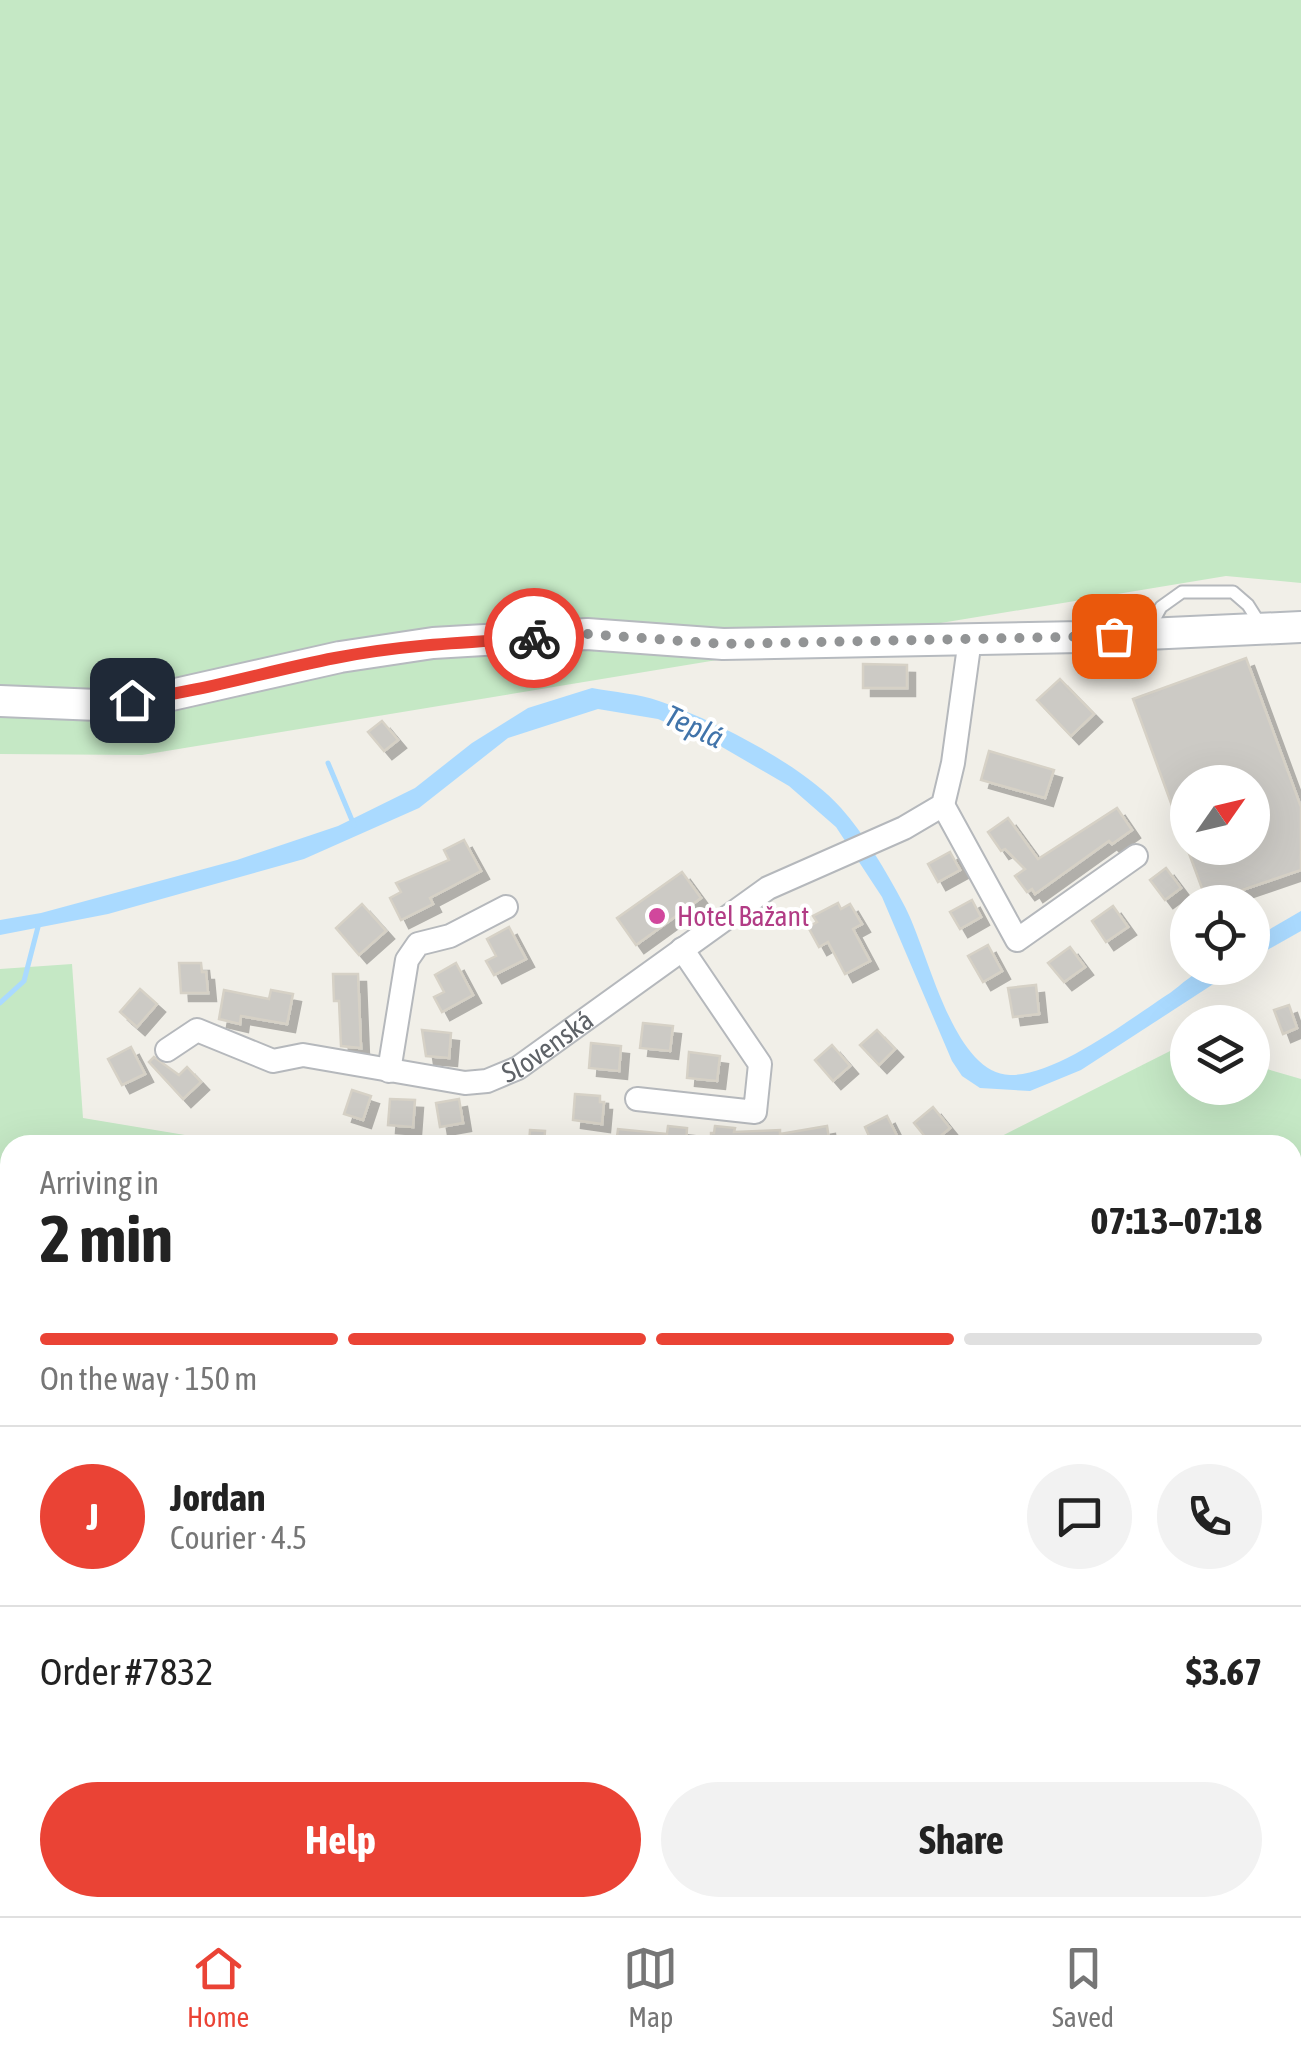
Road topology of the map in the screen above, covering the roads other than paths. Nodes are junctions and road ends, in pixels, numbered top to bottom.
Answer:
1 (1301, 627) edge
2 (1263, 629) junction
3 (1146, 635) junction
4 (970, 639) junction
5 (0, 702) edge
6 (944, 805) junction
7 (1136, 856) dead end
8 (506, 908) dead end
9 (682, 949) junction
10 (167, 1050) dead end
11 (390, 1070) junction
12 (637, 1099) dead end

1 - 2 street
2 - 3 street
2 - 3 lane
3 - 4 street
4 - 5 street
4 - 6 street
6 - 7 street
6 - 9 street, Slovenská
8 - 11 street
9 - 11 street, Slovenská
9 - 12 street
10 - 11 street, Slovenská

